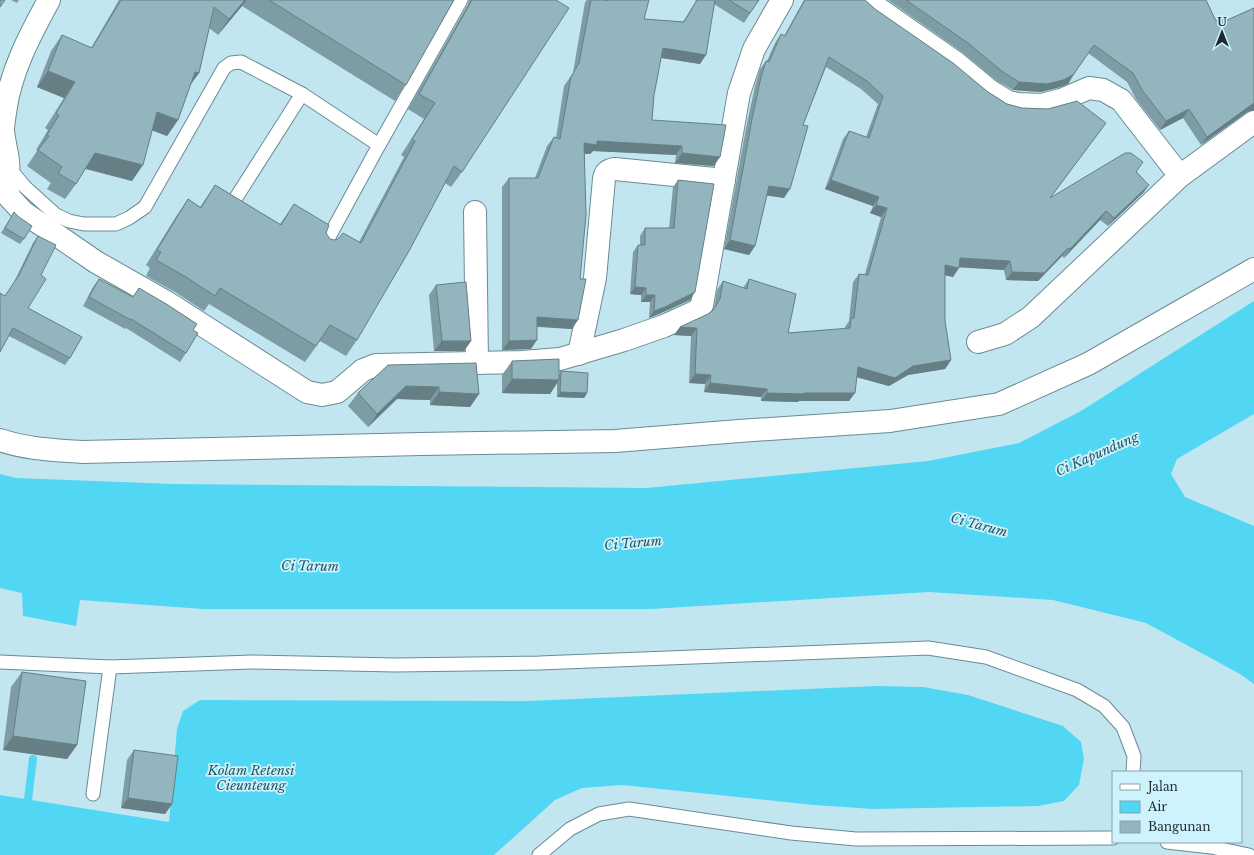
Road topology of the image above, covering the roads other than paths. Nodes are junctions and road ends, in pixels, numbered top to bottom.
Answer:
1 (49, 0) edge
2 (461, 0) edge
3 (782, 0) edge
4 (868, 0) edge
5 (302, 94) junction
6 (1254, 122) edge
7 (379, 145) junction
8 (1180, 176) junction
9 (724, 180) junction
10 (5, 182) edge
11 (232, 204) edge
12 (475, 212) dead end
13 (323, 248) edge
14 (1254, 269) edge
15 (978, 342) dead end
16 (579, 354) junction
17 (477, 363) junction
18 (0, 440) edge
19 (0, 662) edge
20 (110, 667) junction
21 (1133, 771) edge
22 (93, 794) dead end
23 (1112, 838) edge
24 (1176, 843) edge
25 (539, 855) edge
26 (1249, 855) edge

1 - 10 street
2 - 7 lane
3 - 9 street
4 - 8 street
5 - 7 lane
5 - 10 lane
5 - 11 lane
6 - 8 street
7 - 13 lane
8 - 15 street
9 - 16 street
9 - 16 street
10 - 17 street
12 - 17 street
14 - 18 street
16 - 17 street
19 - 20 lane
20 - 21 lane
20 - 22 lane
23 - 25 lane
24 - 26 lane

